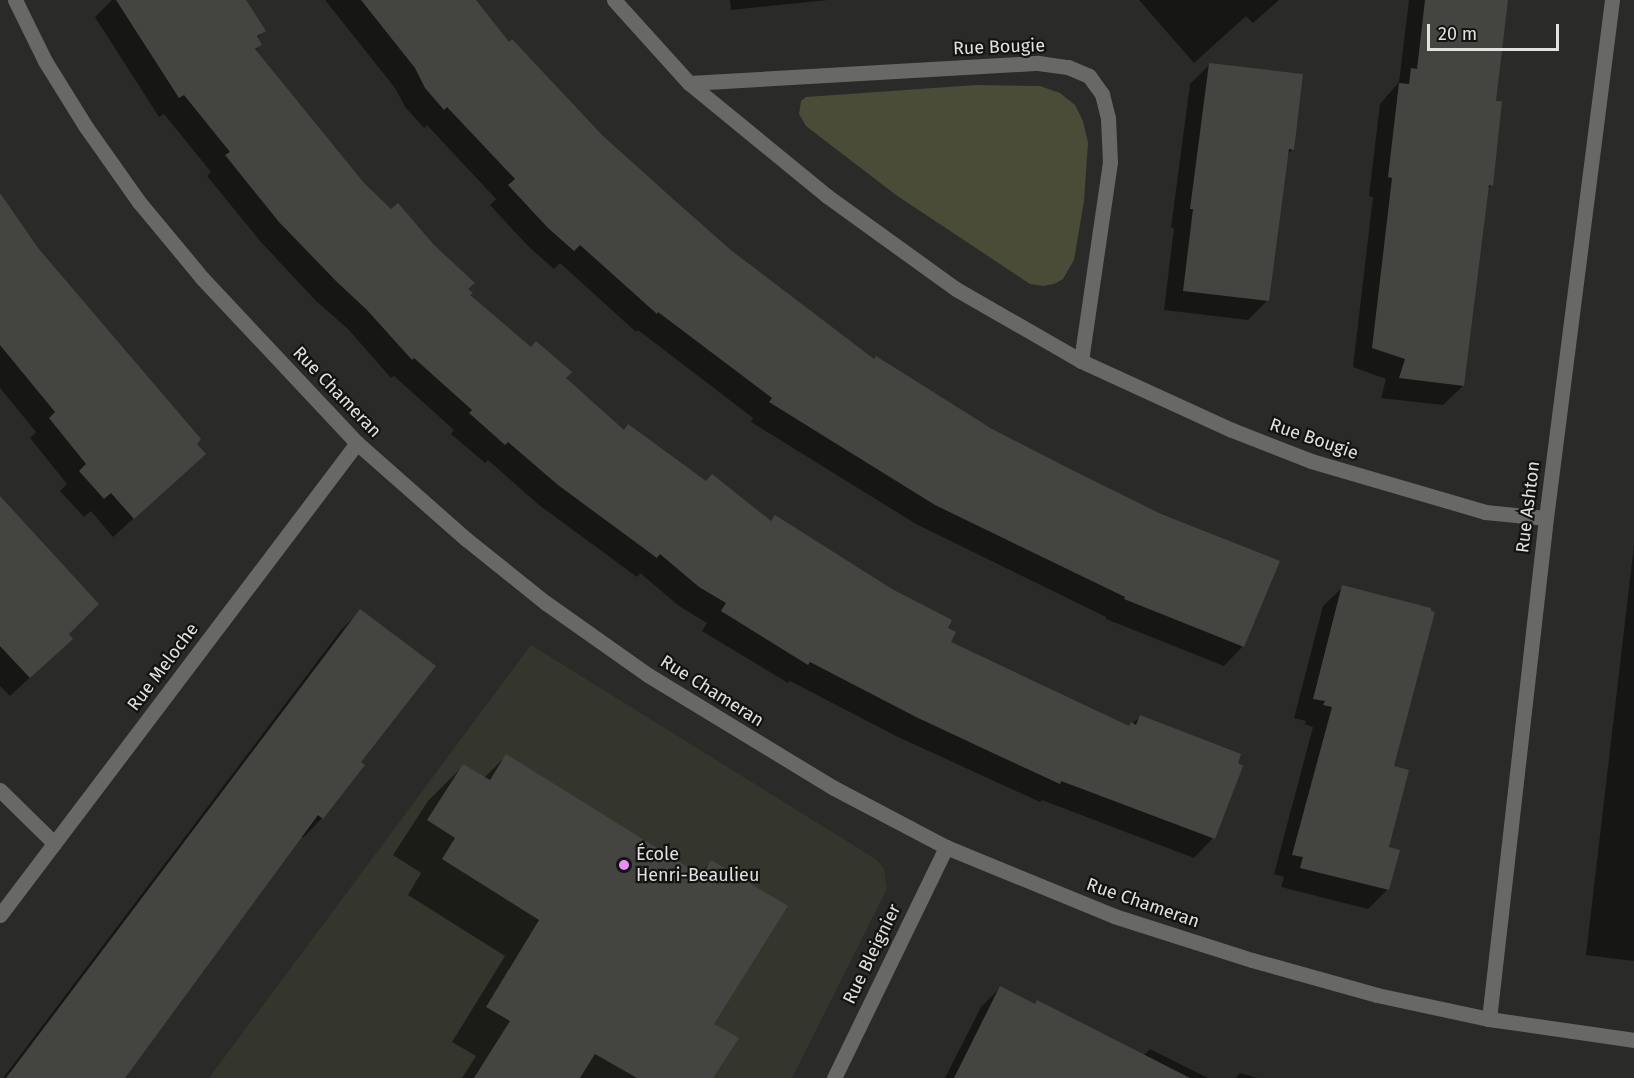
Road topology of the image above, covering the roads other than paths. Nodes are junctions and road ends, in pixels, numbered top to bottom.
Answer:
1 (15, 0) edge
2 (614, 0) edge
3 (1611, 0) edge
4 (689, 83) junction
5 (1081, 362) junction
6 (357, 443) junction
7 (1546, 519) junction
8 (0, 790) edge
9 (54, 843) junction
10 (946, 847) junction
11 (0, 915) edge
12 (1489, 1020) junction
13 (1634, 1040) edge
14 (834, 1078) edge

1 - 6 street, Rue Chameran
2 - 4 street, Rue Bougie
3 - 7 street, Rue Ashton
4 - 5 street, Rue Bougie
4 - 5 street, Rue Bougie
5 - 7 street, Rue Bougie
6 - 9 street, Rue Meloche
6 - 10 street, Rue Chameran
7 - 12 street, Rue Ashton
8 - 9 street
9 - 11 street, Rue Meloche
10 - 12 street, Rue Chameran
10 - 14 street, Rue Bleignier
12 - 13 street, Rue Chameran

